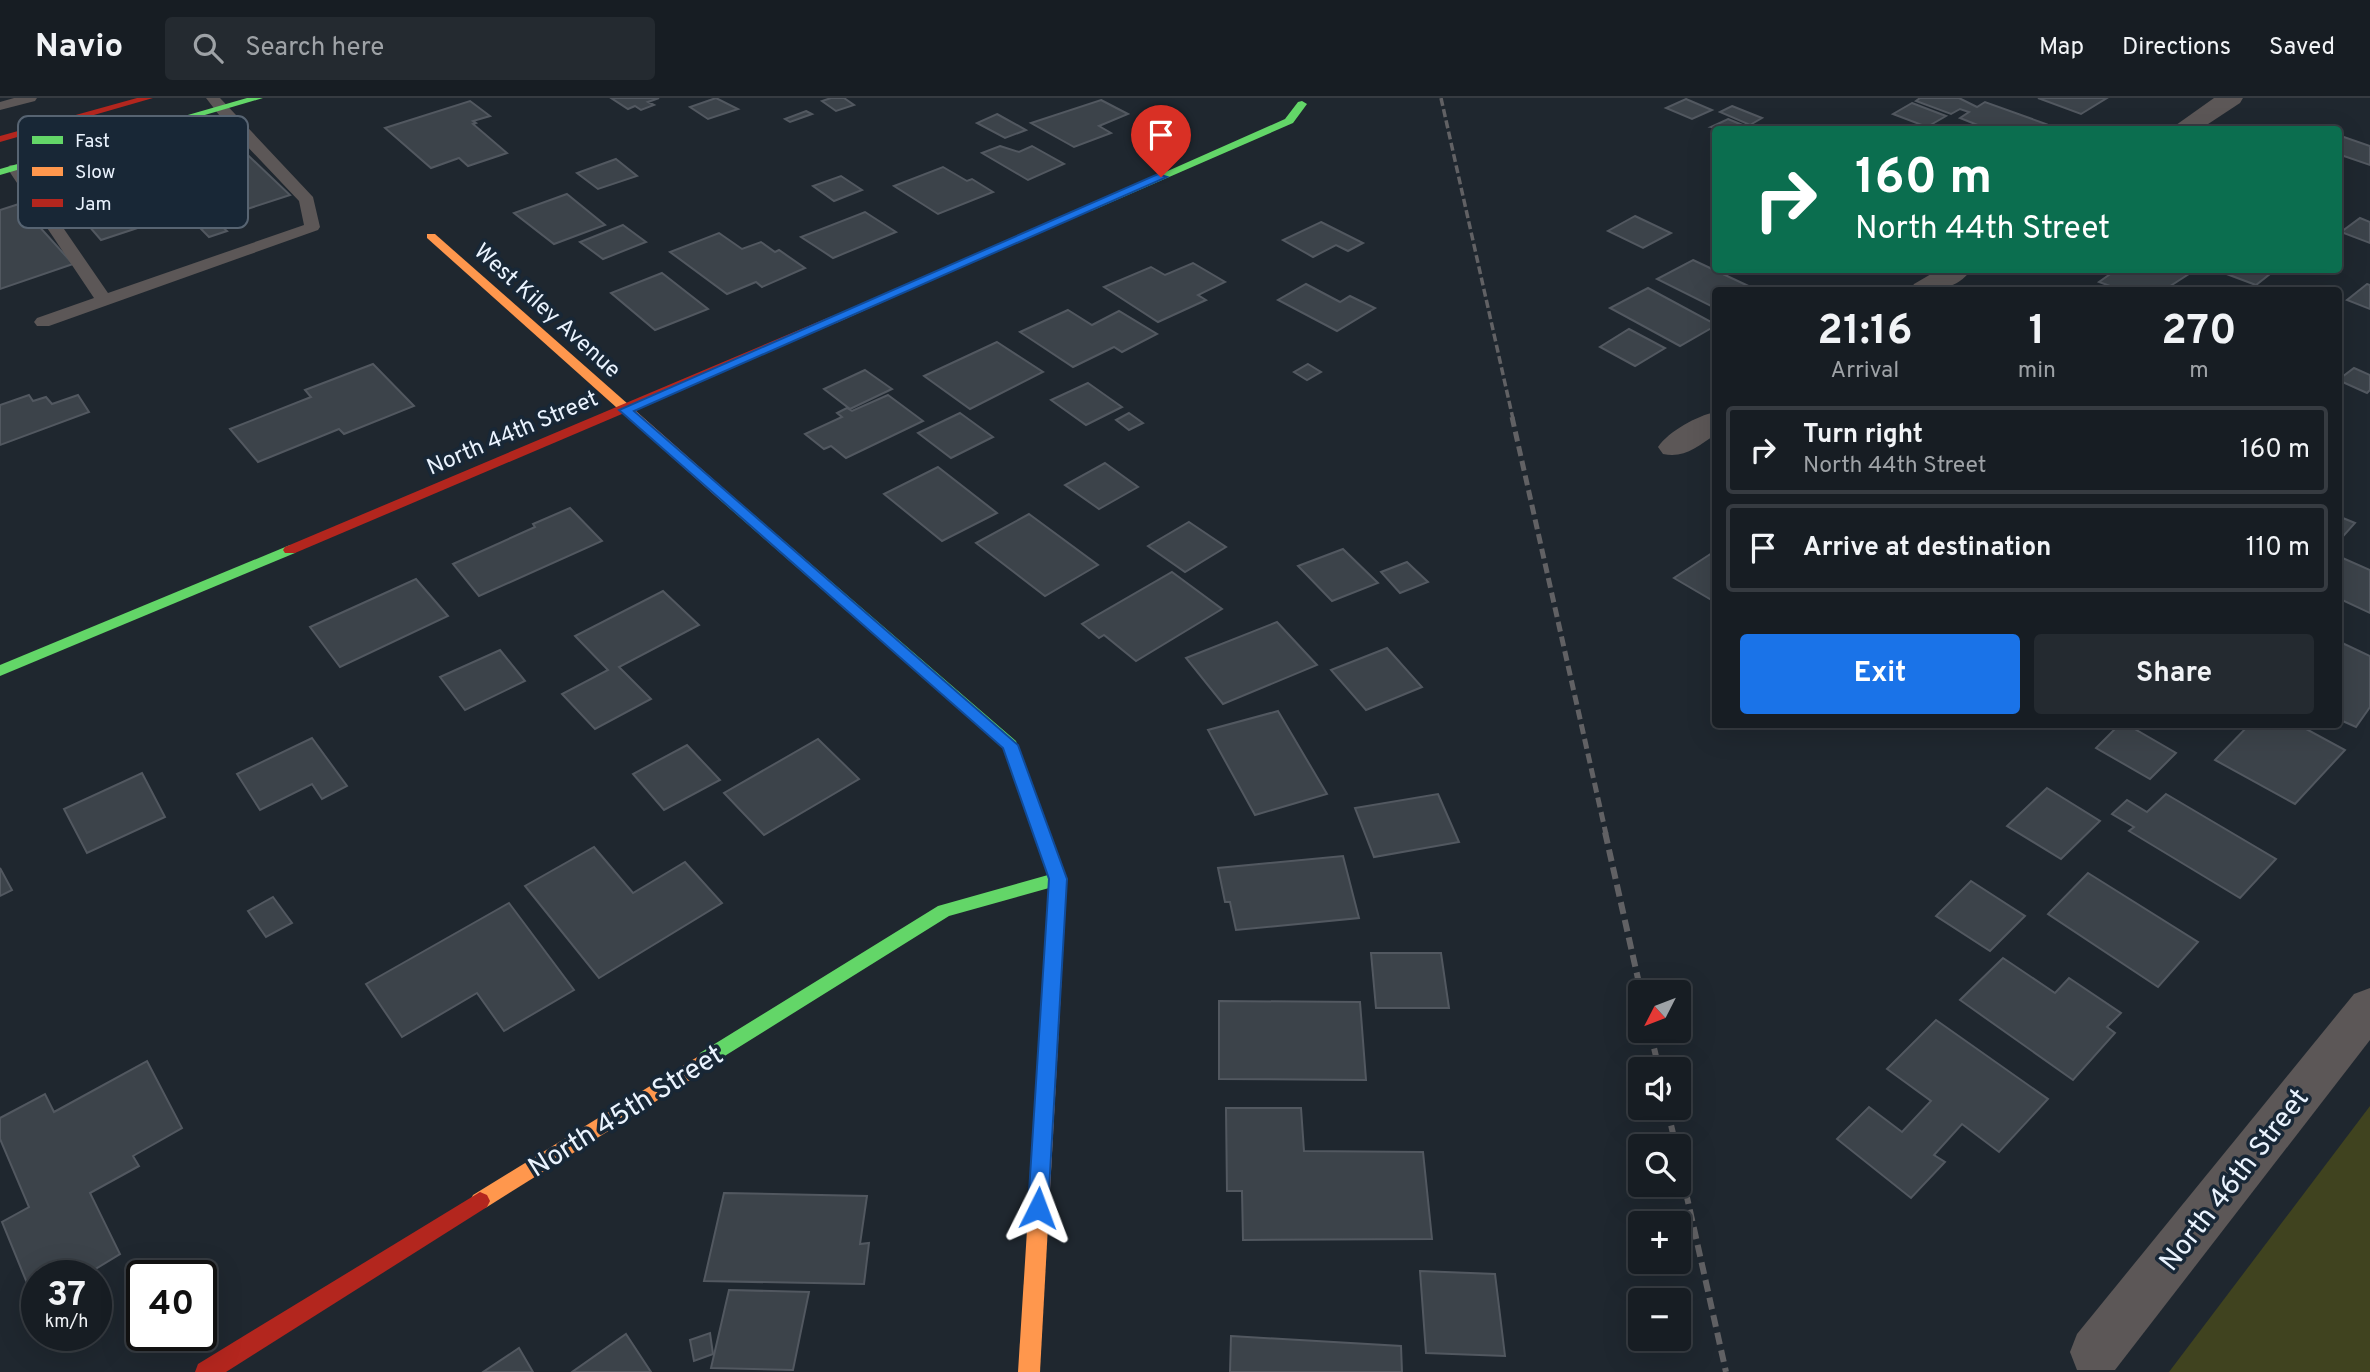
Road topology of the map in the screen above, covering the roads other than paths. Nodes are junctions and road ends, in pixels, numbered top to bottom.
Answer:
1 (30, 98) edge
2 (148, 98) edge
3 (258, 98) edge
4 (2231, 98) edge
5 (217, 104) edge
6 (1302, 104) dead end
7 (0, 106) edge
8 (83, 116) edge
9 (179, 116) edge
10 (2187, 126) edge
11 (18, 134) edge
12 (248, 137) edge
13 (0, 139) edge
14 (51, 228) edge
15 (432, 236) dead end
16 (1952, 273) edge
17 (1929, 287) edge
18 (104, 300) junction
19 (43, 322) dead end
20 (625, 410) junction
21 (1712, 423) edge
22 (1674, 447) dead end
23 (0, 671) edge
24 (1058, 879) junction
25 (2370, 1007) edge
26 (2096, 1352) dead end
27 (206, 1372) edge
28 (1028, 1372) edge

1 - 7 lane
2 - 8 street
3 - 5 street
4 - 10 street
5 - 9 street
6 - 20 street, North 44th Street
11 - 13 street
12 - 18 lane
14 - 18 lane
15 - 20 street, West Kiley Avenue
16 - 17 street
18 - 19 lane
20 - 23 street, North 44th Street
20 - 24 street, West Kiley Avenue
21 - 22 street
24 - 27 street, North 45th Street
24 - 28 street, West Kiley Avenue
25 - 26 street, North 46th Street

